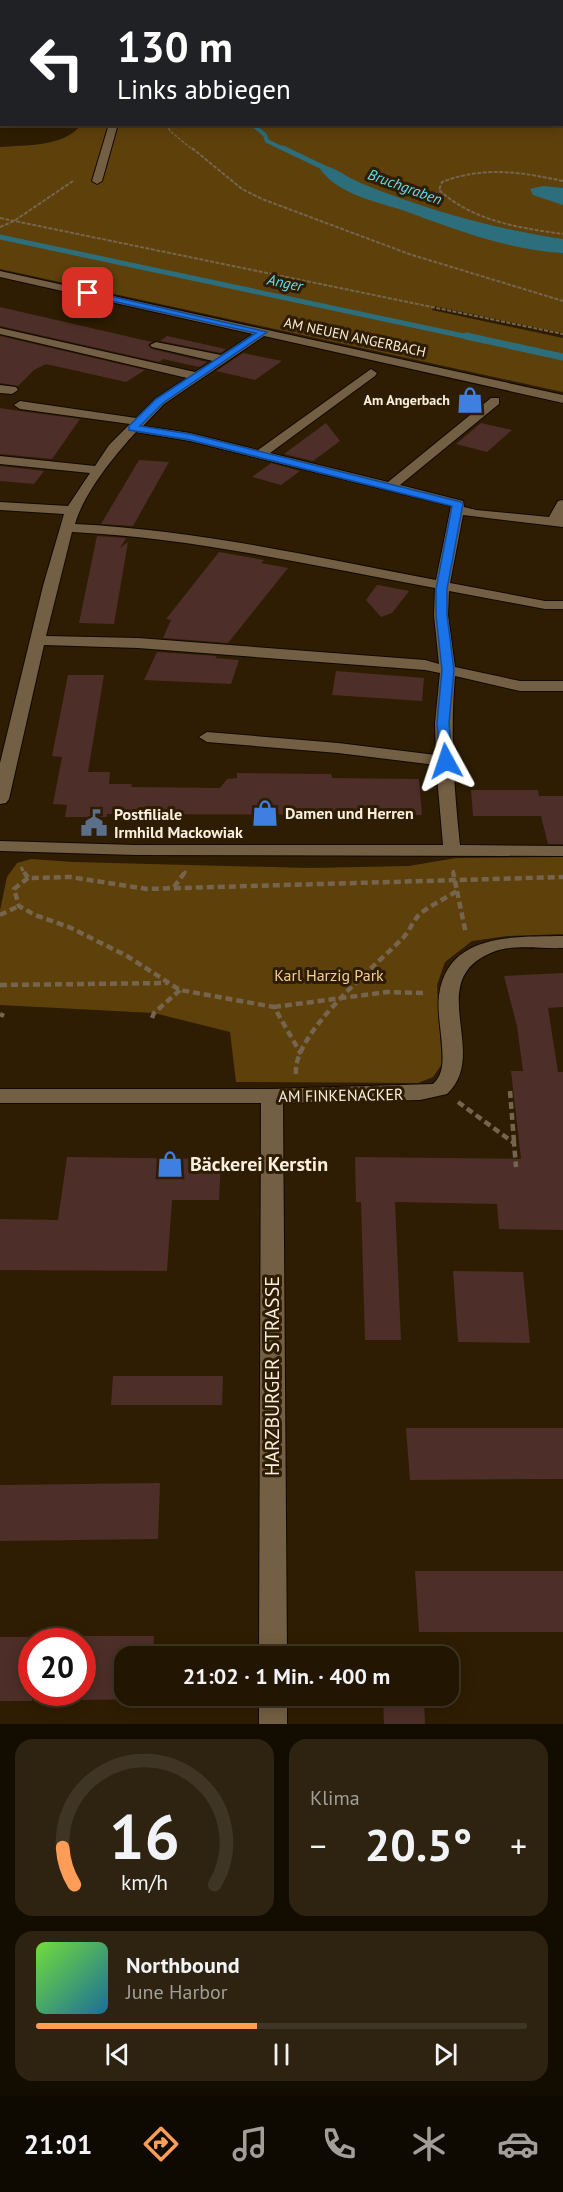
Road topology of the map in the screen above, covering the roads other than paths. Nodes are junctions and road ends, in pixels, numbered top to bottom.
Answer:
1 (113, 126) edge
2 (97, 181) dead end
3 (0, 274) edge
4 (0, 331) edge
5 (263, 332) junction
6 (156, 345) dead end
7 (222, 359) junction
8 (372, 373) dead end
9 (196, 376) junction
10 (563, 399) edge
11 (495, 401) dead end
12 (20, 405) dead end
13 (136, 425) junction
14 (261, 454) junction
15 (0, 460) edge
16 (99, 470) junction
17 (390, 487) junction
18 (563, 504) edge
19 (0, 506) edge
20 (457, 509) junction
21 (72, 510) junction
22 (558, 522) edge
23 (65, 528) junction
24 (442, 585) junction
25 (563, 606) edge
26 (38, 640) junction
27 (448, 670) junction
28 (563, 686) edge
29 (207, 737) dead end
30 (446, 761) junction
31 (0, 798) edge
32 (4, 846) edge
33 (452, 850) junction
34 (563, 851) edge
35 (563, 942) edge
36 (0, 1096) edge
37 (272, 1096) junction
38 (273, 1646) edge
39 (273, 1706) edge
40 (273, 1724) edge

1 - 2 street
3 - 5 street, AM NEUEN ANGERBACH
4 - 9 street
5 - 7 street
5 - 10 street, AM NEUEN ANGERBACH
6 - 7 street
7 - 9 street
8 - 14 street
9 - 13 street
11 - 17 street
12 - 13 street
13 - 14 street
13 - 16 street
14 - 17 street
15 - 16 street
16 - 21 street
17 - 20 street
18 - 22 street
19 - 21 street
20 - 22 street
20 - 24 street
21 - 23 street
23 - 24 street
23 - 26 street
24 - 25 street
24 - 27 street
26 - 27 street
26 - 31 street
27 - 28 street
27 - 30 street
29 - 30 street
30 - 33 street
32 - 33 street
33 - 34 street
35 - 37 street, AM FINKENACKER
36 - 37 street, AM FINKENACKER
37 - 38 street, HARZBURGER STRASSE
39 - 40 street

